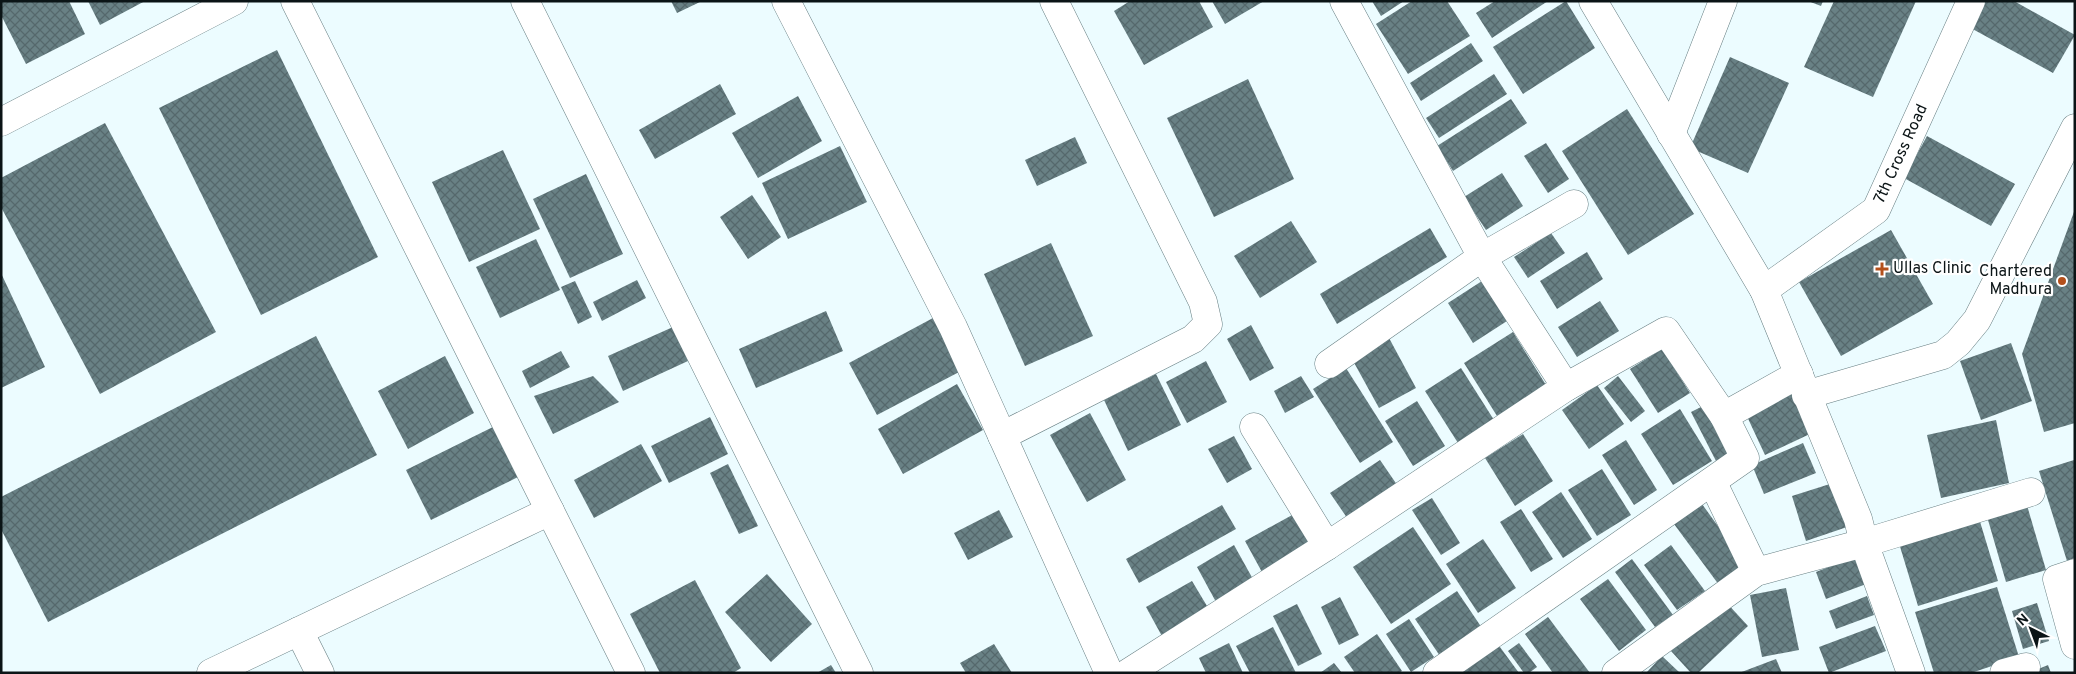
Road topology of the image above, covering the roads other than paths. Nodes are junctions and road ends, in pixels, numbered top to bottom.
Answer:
1 (295, 1) edge
2 (525, 1) edge
3 (786, 1) edge
4 (1054, 1) edge
5 (1344, 1) edge
6 (1593, 1) edge
7 (1723, 1) edge
8 (1971, 1) edge
9 (231, 2) edge
10 (2, 119) edge
11 (2075, 128) edge
12 (1671, 134) junction
13 (1574, 204) dead end
14 (1482, 257) junction
15 (1764, 290) junction
16 (1329, 364) dead end
17 (1803, 384) junction
18 (1566, 387) junction
19 (1724, 416) junction
20 (1254, 427) dead end
21 (1002, 436) junction
22 (1713, 483) junction
23 (2031, 492) dead end
24 (550, 511) junction
25 (1864, 543) junction
26 (1327, 546) junction
27 (1756, 572) junction
28 (2066, 576) edge
29 (300, 631) junction
30 (2075, 645) edge
31 (211, 673) edge
32 (320, 673) edge
33 (631, 673) edge
34 (859, 673) edge
35 (1109, 673) edge
36 (1128, 673) edge
37 (1437, 673) edge
38 (1616, 673) edge
39 (1911, 673) edge

1 - 24 street
2 - 34 street
3 - 21 street
4 - 21 street
5 - 14 street
6 - 12 street
7 - 12 street
8 - 15 street, 7th Cross Road
9 - 10 street
11 - 17 street
12 - 15 street
13 - 14 street
14 - 16 street
14 - 18 street
15 - 17 street
17 - 19 street
17 - 25 street
18 - 19 street
18 - 26 street
19 - 22 street
20 - 26 street
21 - 35 street
22 - 27 street
22 - 37 street
23 - 25 street
24 - 29 street
24 - 33 street
25 - 27 street
25 - 39 street
26 - 36 street
27 - 38 street
28 - 30 street
29 - 31 street
29 - 32 street

